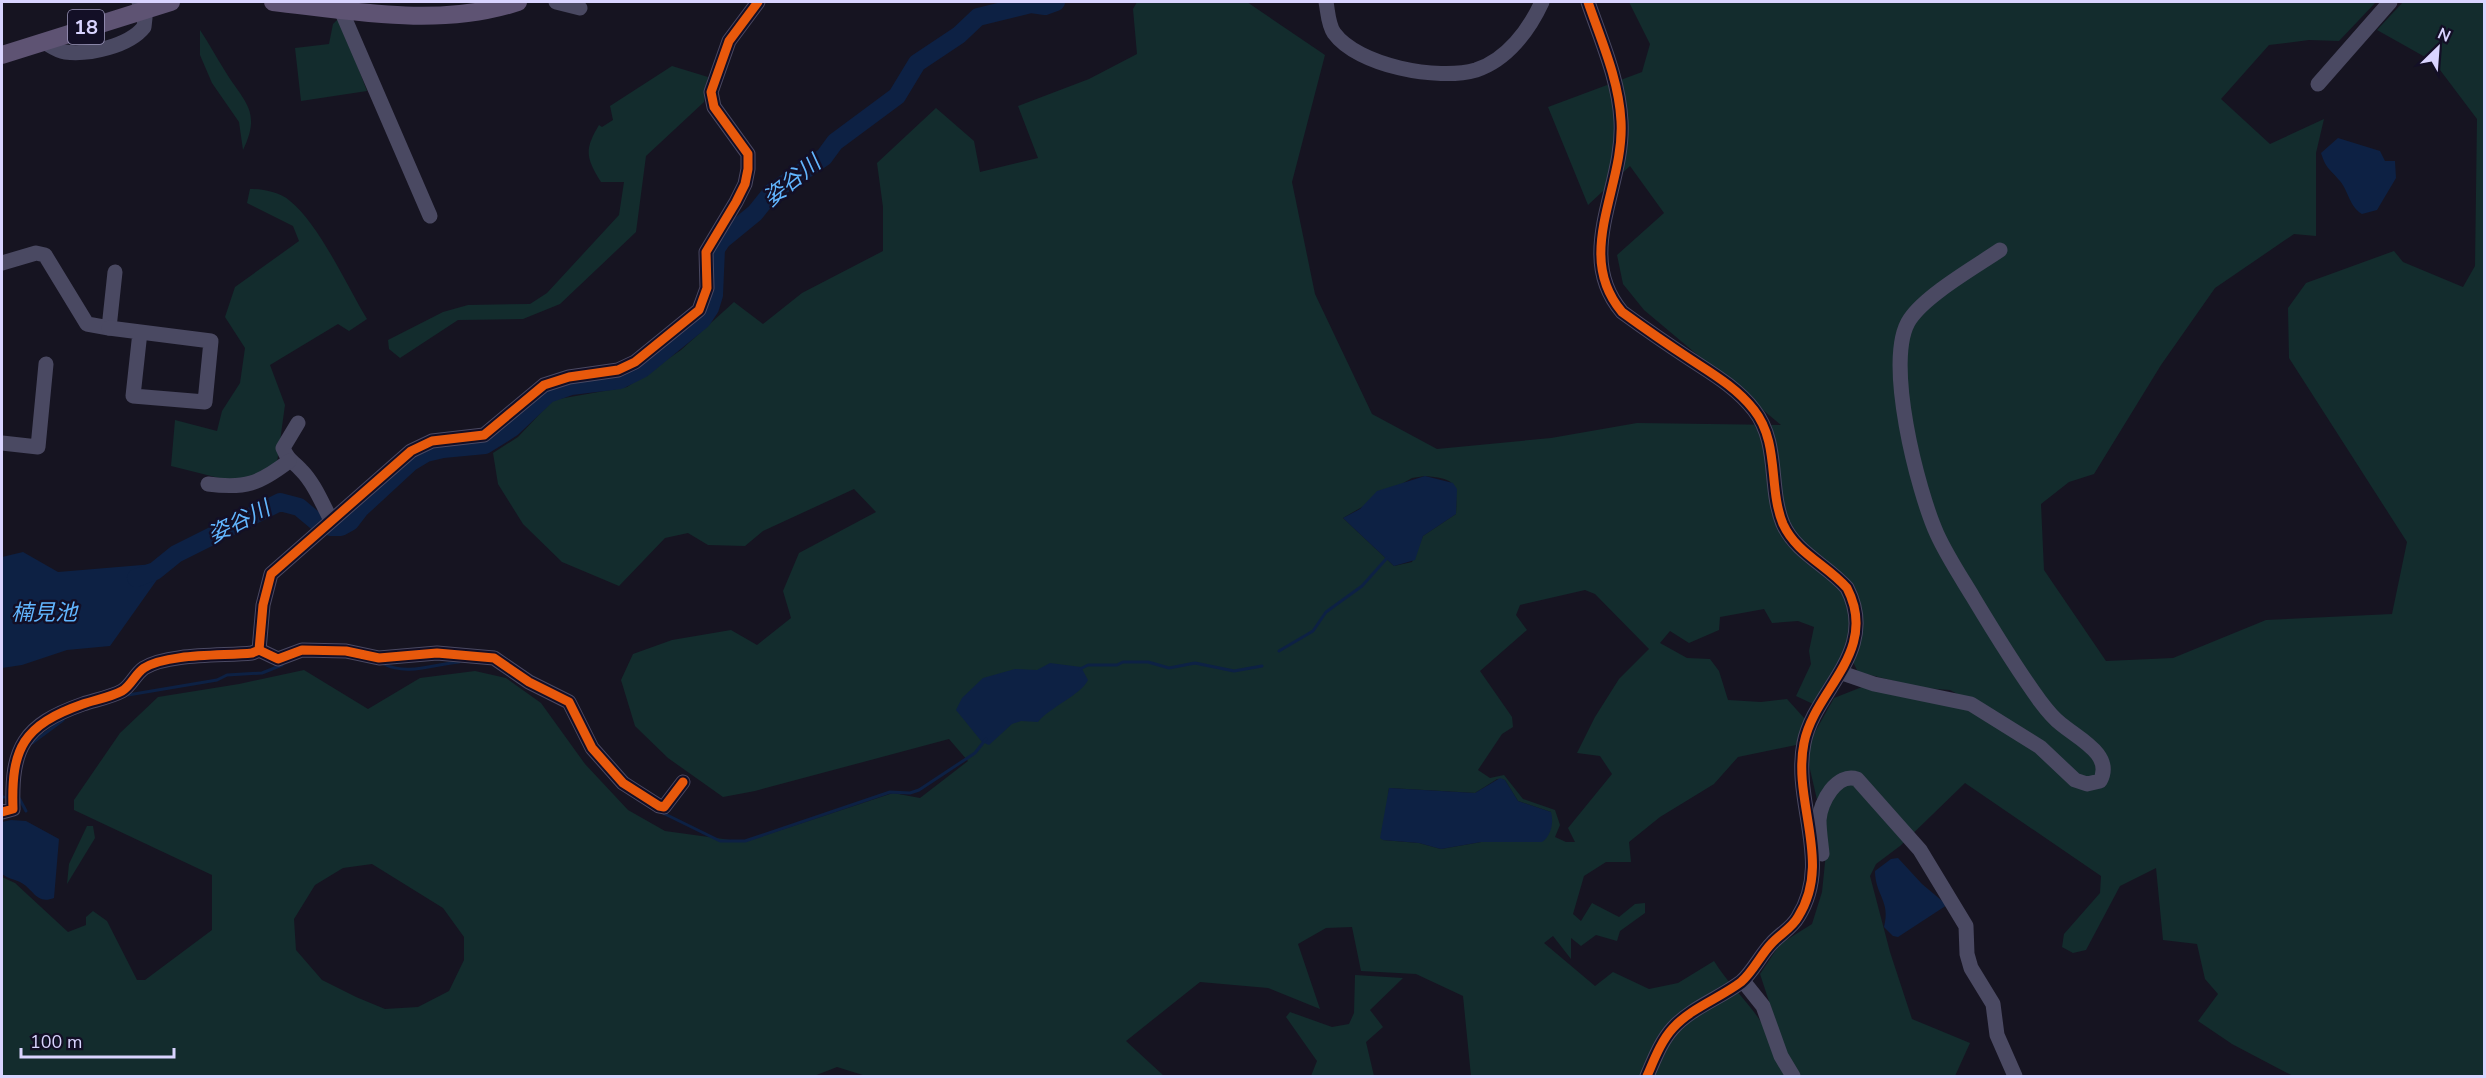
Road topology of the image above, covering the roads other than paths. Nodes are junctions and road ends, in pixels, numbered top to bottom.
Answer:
1 (171, 2) edge
2 (273, 2) edge
3 (518, 2) edge
4 (556, 2) edge
5 (758, 2) edge
6 (1326, 2) edge
7 (1542, 2) edge
8 (1587, 2) edge
9 (2390, 2) edge
10 (141, 5) edge
11 (580, 8) dead end
12 (341, 10) junction
13 (44, 42) junction
14 (2, 55) edge
15 (2318, 84) dead end
16 (430, 216) dead end
17 (2000, 250) dead end
18 (2, 262) edge
19 (115, 272) dead end
20 (109, 328) junction
21 (140, 332) junction
22 (46, 364) dead end
23 (298, 423) dead end
24 (2, 444) edge
25 (289, 461) junction
26 (208, 484) dead end
27 (326, 524) junction
28 (259, 650) junction
29 (1842, 673) junction
30 (683, 782) dead end
31 (2, 812) edge
32 (1806, 905) junction
33 (1743, 981) junction
34 (1647, 1077) edge
35 (1793, 1077) edge
36 (2015, 1077) edge

1 - 10 main road, 18
2 - 12 main road
3 - 12 main road
4 - 11 street
5 - 27 street
6 - 7 street
8 - 29 street
9 - 15 street
10 - 13 main road, 18
10 - 13 street
12 - 16 street
13 - 14 main road, 18
17 - 29 street
18 - 20 street
19 - 20 street
20 - 21 street
21 - 21 street
22 - 24 street
23 - 25 street
25 - 26 street
25 - 27 street
27 - 28 street
28 - 30 street
28 - 31 street
29 - 32 street
32 - 33 street
32 - 36 street
33 - 34 street
33 - 35 street

